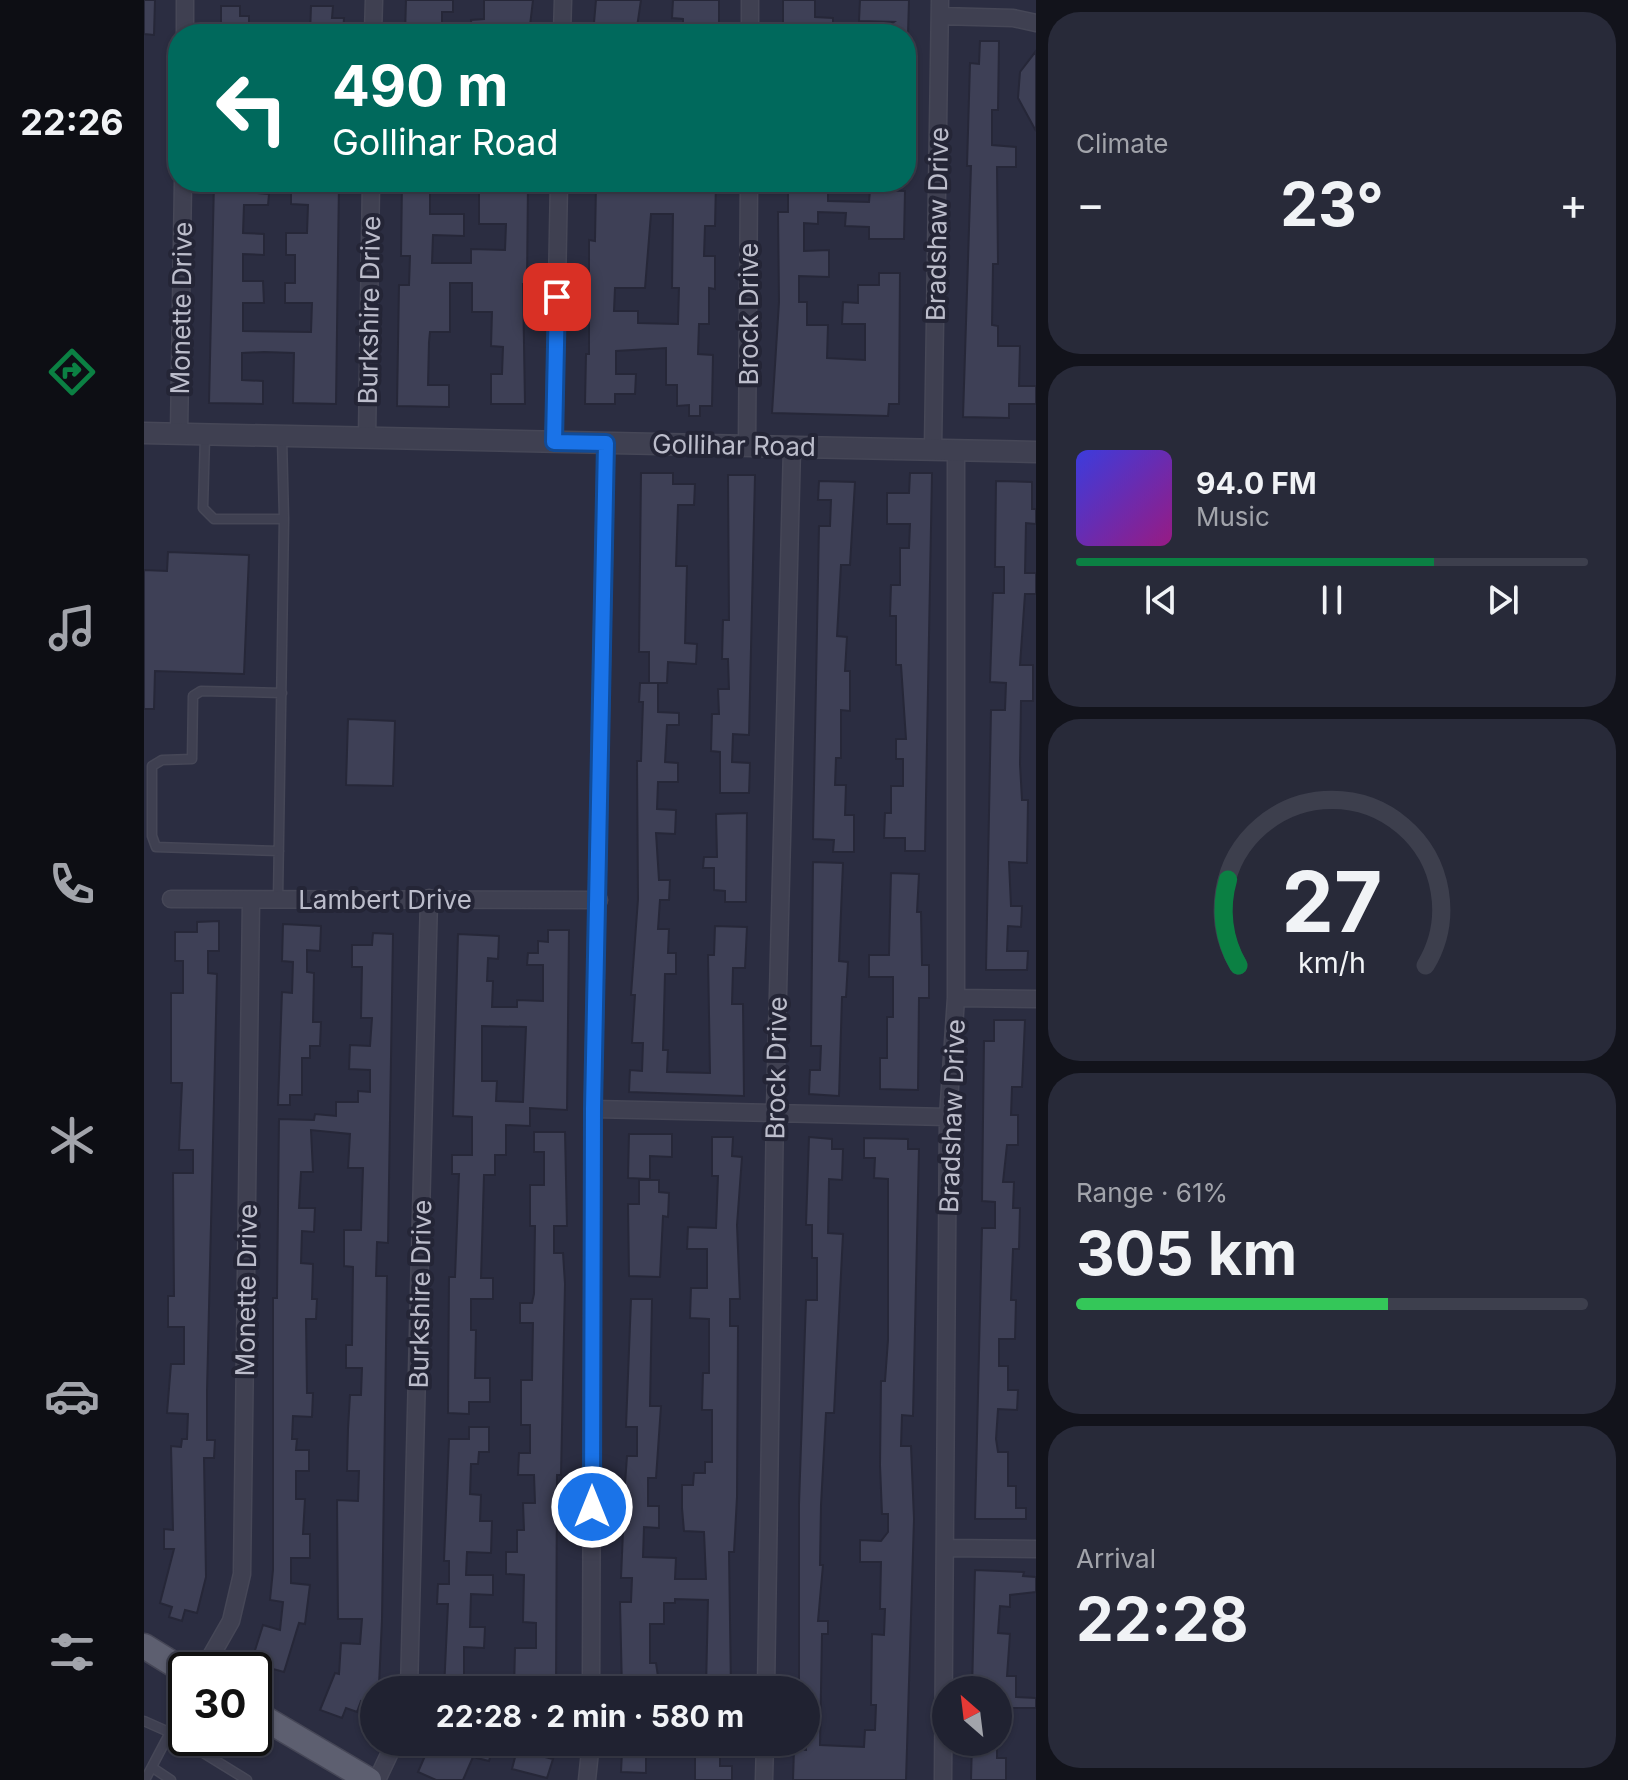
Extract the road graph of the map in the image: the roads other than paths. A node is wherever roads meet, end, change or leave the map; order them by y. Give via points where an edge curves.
1 (185, 0) edge
2 (374, 0) edge
3 (563, 0) edge
4 (750, 0) edge
5 (940, 8) edge
6 (1036, 23) edge
7 (185, 24) edge
8 (373, 24) edge
9 (562, 24) edge
10 (750, 24) edge
11 (183, 192) edge
12 (371, 192) edge
13 (559, 192) edge
14 (749, 192) edge
15 (144, 433) edge
16 (179, 434) junction
17 (205, 435) junction
18 (282, 436) junction
19 (367, 438) junction
20 (554, 442) junction
21 (606, 443) junction
22 (747, 446) junction
23 (792, 447) junction
24 (933, 449) junction
25 (956, 451) junction
26 (1036, 452) edge
27 (284, 519) junction
28 (282, 693) junction
29 (279, 851) junction
30 (429, 898) junction
31 (171, 899) dead end
32 (251, 900) junction
33 (278, 900) junction
34 (599, 900) junction
35 (956, 998) junction
36 (1036, 999) edge
37 (593, 1109) junction
38 (775, 1111) junction
39 (948, 1117) junction
40 (946, 1548) junction
41 (1036, 1549) edge
42 (144, 1646) edge
43 (213, 1652) edge
44 (168, 1661) edge
45 (410, 1676) edge
46 (591, 1676) edge
47 (766, 1676) edge
48 (144, 1721) edge
49 (272, 1724) edge
50 (168, 1732) edge
51 (168, 1739) edge
52 (208, 1756) edge
53 (388, 1756) edge
54 (590, 1756) edge
55 (765, 1756) edge
56 (153, 1768) junction
57 (145, 1780) edge
58 (171, 1780) edge
59 (247, 1780) edge
60 (369, 1780) edge
61 (377, 1780) edge
62 (587, 1780) edge
63 (764, 1780) edge
64 (943, 1780) edge

1 - 7 street
2 - 8 street
3 - 9 street
4 - 10 street
5 - 6 street
5 - 24 street, Bradshaw Drive
11 - 16 street, Monette Drive
12 - 19 street, Burkshire Drive
13 - 20 street
14 - 22 street, Brock Drive
15 - 16 street, Gollihar Road
16 - 17 street, Gollihar Road
17 - 18 street, Gollihar Road
17 - 27 lane via 207,514 214,519
18 - 19 street, Gollihar Road
18 - 27 lane
19 - 20 street, Gollihar Road
20 - 21 street, Gollihar Road
21 - 22 street, Gollihar Road
21 - 34 street
22 - 23 street, Gollihar Road
23 - 24 street, Gollihar Road
23 - 38 street, Brock Drive
24 - 25 street, Gollihar Road
25 - 26 street, Gollihar Road
25 - 35 street, Bradshaw Drive
27 - 28 lane
28 - 29 lane
28 - 29 lane via 201,691 193,696 192,759 162,760 152,766 156,847
29 - 33 lane
30 - 33 street, Lambert Drive
30 - 34 street, Lambert Drive
30 - 45 street, Burkshire Drive
31 - 32 street, Lambert Drive
32 - 33 street, Lambert Drive
32 - 43 street, Monette Drive via 242,1574 231,1621
34 - 37 street
35 - 36 street
35 - 39 street, Bradshaw Drive
37 - 38 street
37 - 46 street
38 - 39 street
38 - 47 street, Brock Drive
39 - 40 street, Bradshaw Drive
40 - 41 street
40 - 64 street, Bradshaw Drive
42 - 44 main road
48 - 50 lane
49 - 60 main road via 335,1765
51 - 56 lane
52 - 59 lane
53 - 61 street
54 - 62 street
55 - 63 street
56 - 57 lane
56 - 58 lane

